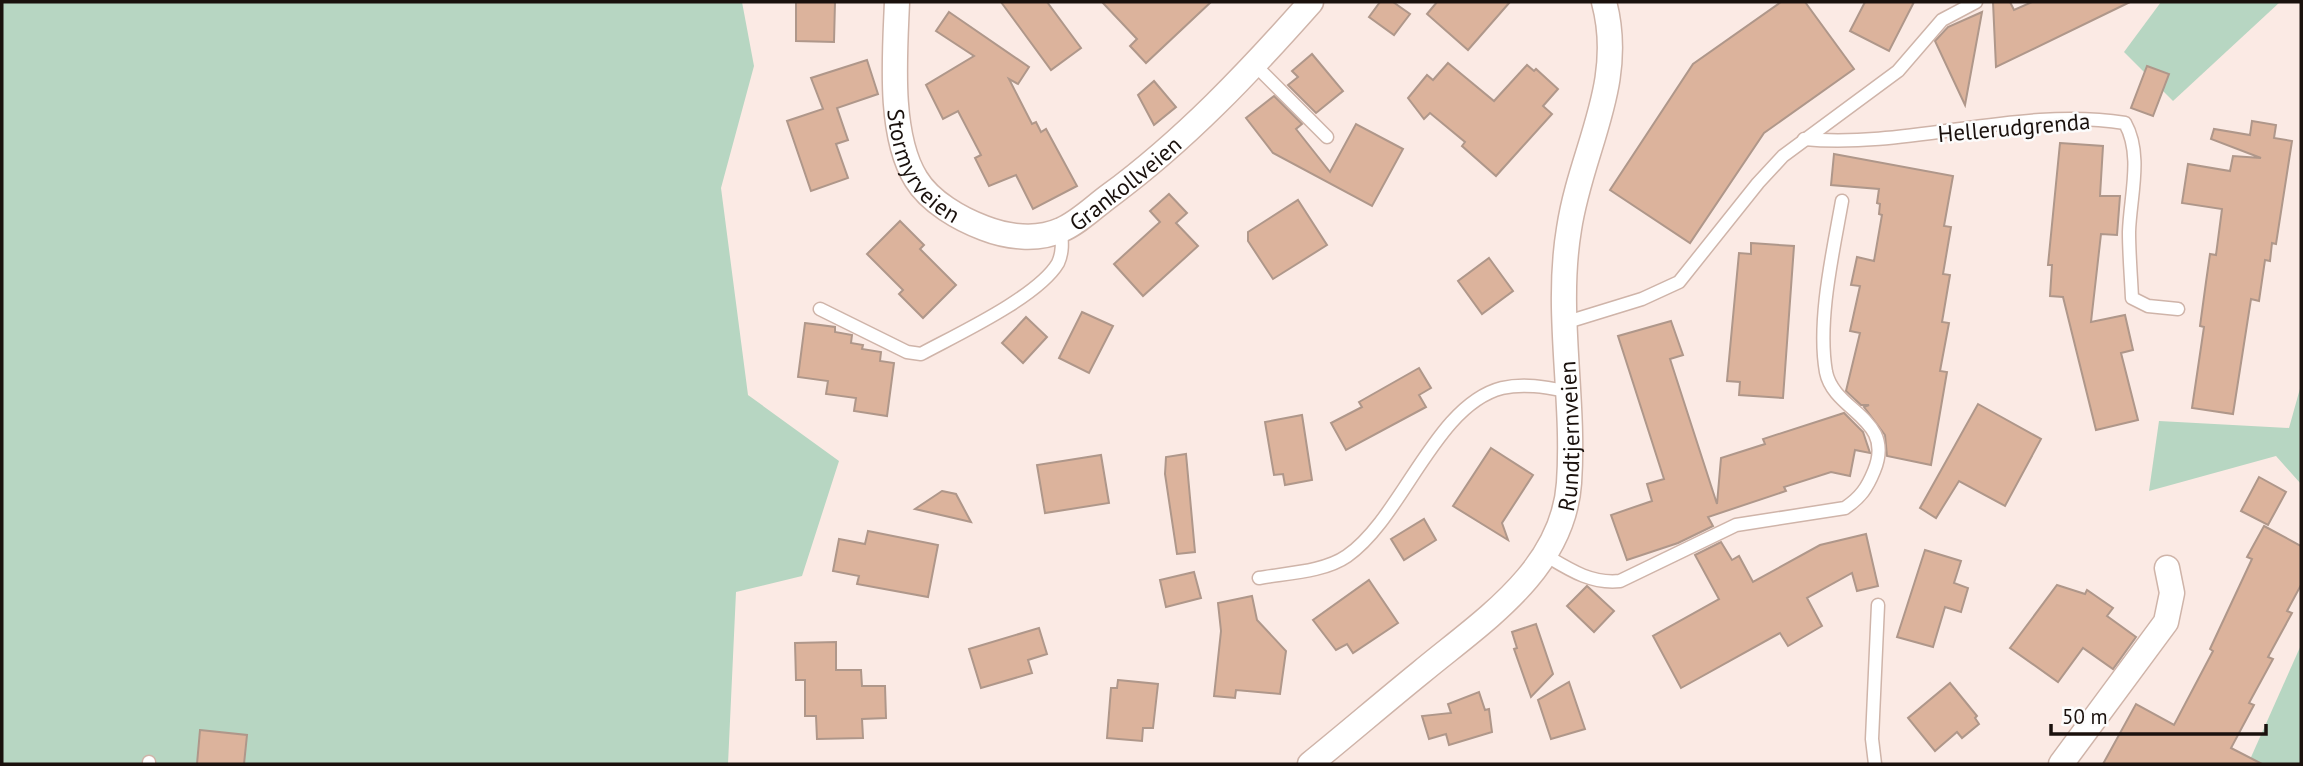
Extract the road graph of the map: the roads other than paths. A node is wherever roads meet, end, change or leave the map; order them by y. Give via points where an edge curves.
1 (897, 2) edge
2 (1311, 2) edge
3 (1604, 2) edge
4 (1976, 2) edge
5 (1255, 65) junction
6 (1327, 137) dead end
7 (1804, 139) junction
8 (1842, 201) dead end
9 (1061, 230) junction
10 (820, 309) dead end
11 (2178, 309) dead end
12 (1564, 323) junction
13 (1566, 391) junction
14 (1545, 555) junction
15 (2167, 568) dead end
16 (1259, 578) dead end
17 (1878, 605) dead end
18 (1310, 764) edge
19 (1875, 764) edge
20 (2061, 764) edge

1 - 9 street, Stormyrveien via 897,101 902,144 916,180 950,211 1000,234 1030,237
2 - 5 street, Grankollveien
3 - 12 street, Rundtjernveien via 1612,42 1609,78 1568,230
4 - 7 lane via 1942,20 1898,71
5 - 6 lane
5 - 9 street, Grankollveien via 1135,177
7 - 11 lane, Hellerudgrenda via 1938,133 2085,117 2125,123 2132,135 2134,167 2129,233 2132,298 2148,306
7 - 12 lane via 1758,183 1679,282 1642,299
8 - 14 lane via 1830,272 1826,374 1843,399 1872,427 1879,448 1877,465 1860,498 1845,508 1737,525 1620,581 1590,580
9 - 10 lane, Grankollveien via 1062,249 1047,276 1017,299 921,354 907,352
12 - 13 street, Rundtjernveien
13 - 14 street, Rundtjernveien via 1569,483 1562,519
13 - 16 lane via 1529,385 1503,388 1478,398 1438,440 1365,540 1345,557
14 - 18 street, Rundtjernveien via 1515,593
15 - 20 street via 2172,593 2166,622
17 - 19 lane

